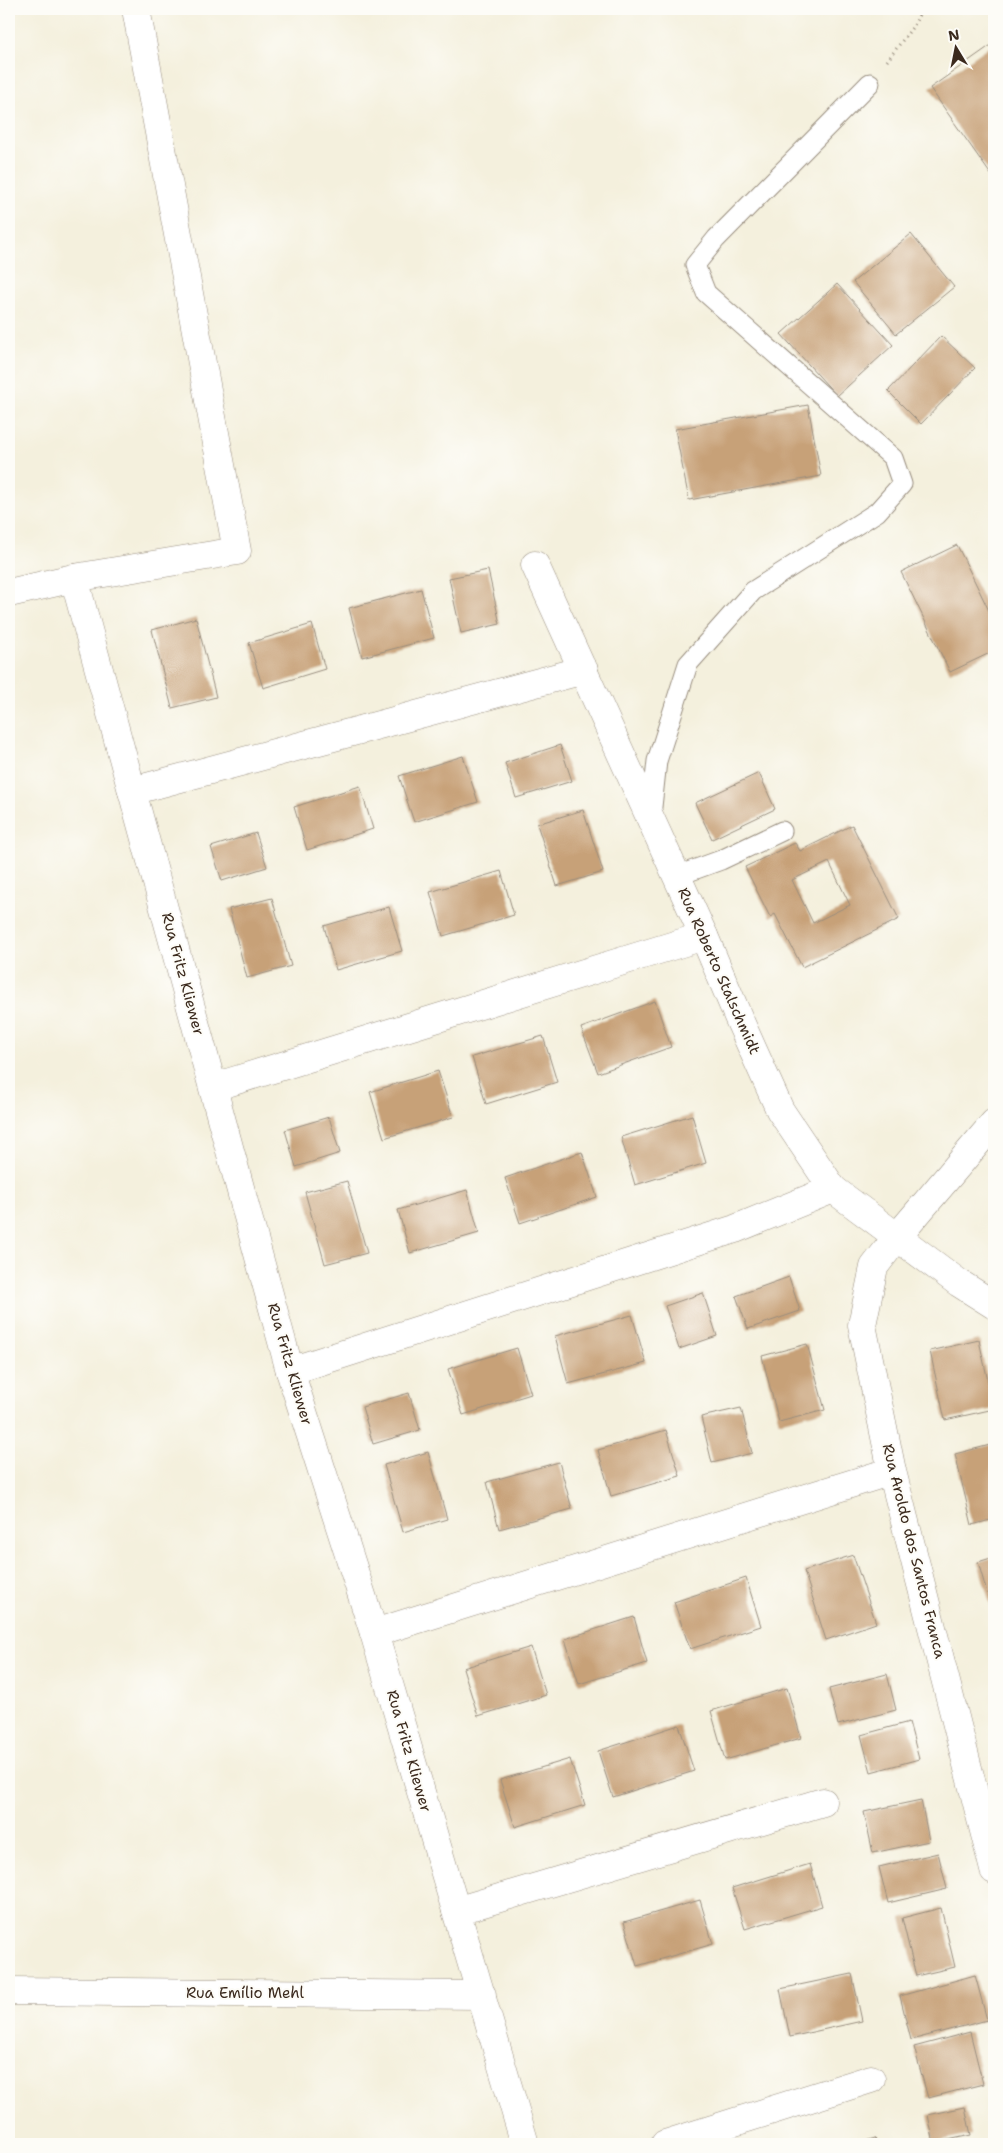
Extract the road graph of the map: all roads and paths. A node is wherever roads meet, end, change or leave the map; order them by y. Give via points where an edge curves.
1 (136, 9) edge
2 (922, 9) edge
3 (870, 83) joint
4 (535, 565) dead end
5 (74, 578) junction
6 (9, 592) edge
7 (584, 670) junction
8 (132, 791) junction
9 (651, 822) junction
10 (782, 831) dead end
11 (677, 876) junction
12 (704, 936) junction
13 (214, 1087) junction
14 (994, 1123) edge
15 (834, 1189) junction
16 (897, 1237) junction
17 (994, 1305) edge
18 (290, 1371) junction
19 (892, 1471) junction
20 (374, 1633) junction
21 (824, 1802) dead end
22 (994, 1870) edge
23 (456, 1911) junction
24 (9, 1992) edge
25 (482, 1995) junction
26 (871, 2080) dead end
27 (526, 2144) edge
28 (664, 2144) edge

1 - 5 street via 238,551
2 - 3 path via 914,25
3 - 9 lane via 716,239 695,265 706,293 893,458 902,484 877,512 753,591 688,664 657,761
4 - 7 street, Rua Roberto Stalschmidt
5 - 6 street
5 - 8 street, Rua Fritz Kliewer
7 - 8 street
7 - 9 street, Rua Roberto Stalschmidt
8 - 13 street, Rua Fritz Kliewer
9 - 11 street, Rua Roberto Stalschmidt
10 - 11 lane via 721,860
11 - 12 street, Rua Roberto Stalschmidt
12 - 13 street
12 - 15 street, Rua Roberto Stalschmidt via 780,1110
13 - 18 street, Rua Fritz Kliewer
14 - 16 street, Rua Aroldo dos Santos Franca
15 - 16 street, Rua Roberto Stalschmidt
15 - 18 street via 735,1229
16 - 17 street, Rua Roberto Stalschmidt via 958,1283
16 - 19 street, Rua Aroldo dos Santos Franca via 874,1268 862,1325
18 - 20 street, Rua Fritz Kliewer
19 - 20 street
19 - 22 street, Rua Aroldo dos Santos Franca
20 - 23 street, Rua Fritz Kliewer
21 - 23 street
23 - 25 street, Rua Fritz Kliewer
24 - 25 street, Rua Emílio Mehl
25 - 27 street, Rua Fritz Kliewer
26 - 28 street

